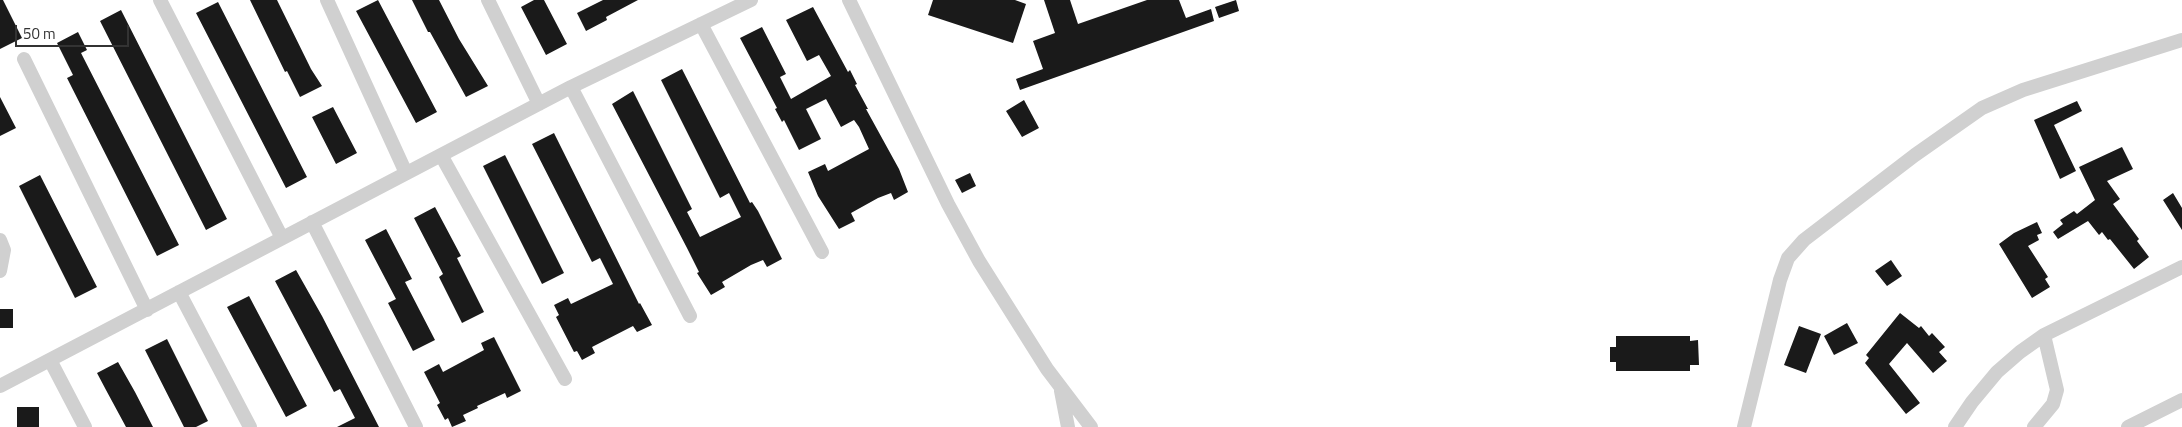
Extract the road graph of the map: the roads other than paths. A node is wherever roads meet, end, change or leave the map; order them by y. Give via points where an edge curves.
1 (160, 0) edge
2 (327, 0) edge
3 (488, 0) edge
4 (751, 0) edge
5 (849, 0) edge
6 (702, 24) junction
7 (2182, 40) edge
8 (24, 59) dead end
9 (571, 87) junction
10 (540, 104) junction
11 (441, 155) junction
12 (406, 173) junction
13 (312, 222) junction
14 (282, 238) junction
15 (0, 240) edge
16 (822, 252) dead end
17 (2182, 267) edge
18 (0, 271) edge
19 (179, 292) junction
20 (147, 310) junction
21 (690, 316) dead end
22 (2044, 335) junction
23 (50, 360) junction
24 (565, 380) dead end
25 (0, 386) edge
26 (1060, 388) junction
27 (2182, 400) edge
28 (85, 427) edge
29 (250, 427) edge
30 (416, 427) edge
31 (1068, 427) edge
32 (1091, 427) edge
33 (1744, 427) edge
34 (1955, 427) edge
35 (2034, 427) edge
36 (2128, 427) edge

1 - 14 street
2 - 12 street
3 - 10 street
4 - 6 street
5 - 26 street via 952,212 979,261
6 - 9 street
6 - 16 street
7 - 33 street via 2024,90 1982,108 1915,154 1804,240 1788,258 1780,280
8 - 20 street
9 - 10 street
9 - 21 street
10 - 11 street
11 - 12 street
11 - 24 street
12 - 13 street
13 - 14 street
13 - 30 street
14 - 19 street
15 - 18 street via 4,250
17 - 22 street
19 - 20 street
19 - 29 street
20 - 23 street
22 - 34 street via 1998,372
22 - 35 street via 2058,390 2053,404
23 - 25 street
23 - 28 street
26 - 31 street
26 - 32 street
27 - 36 street

